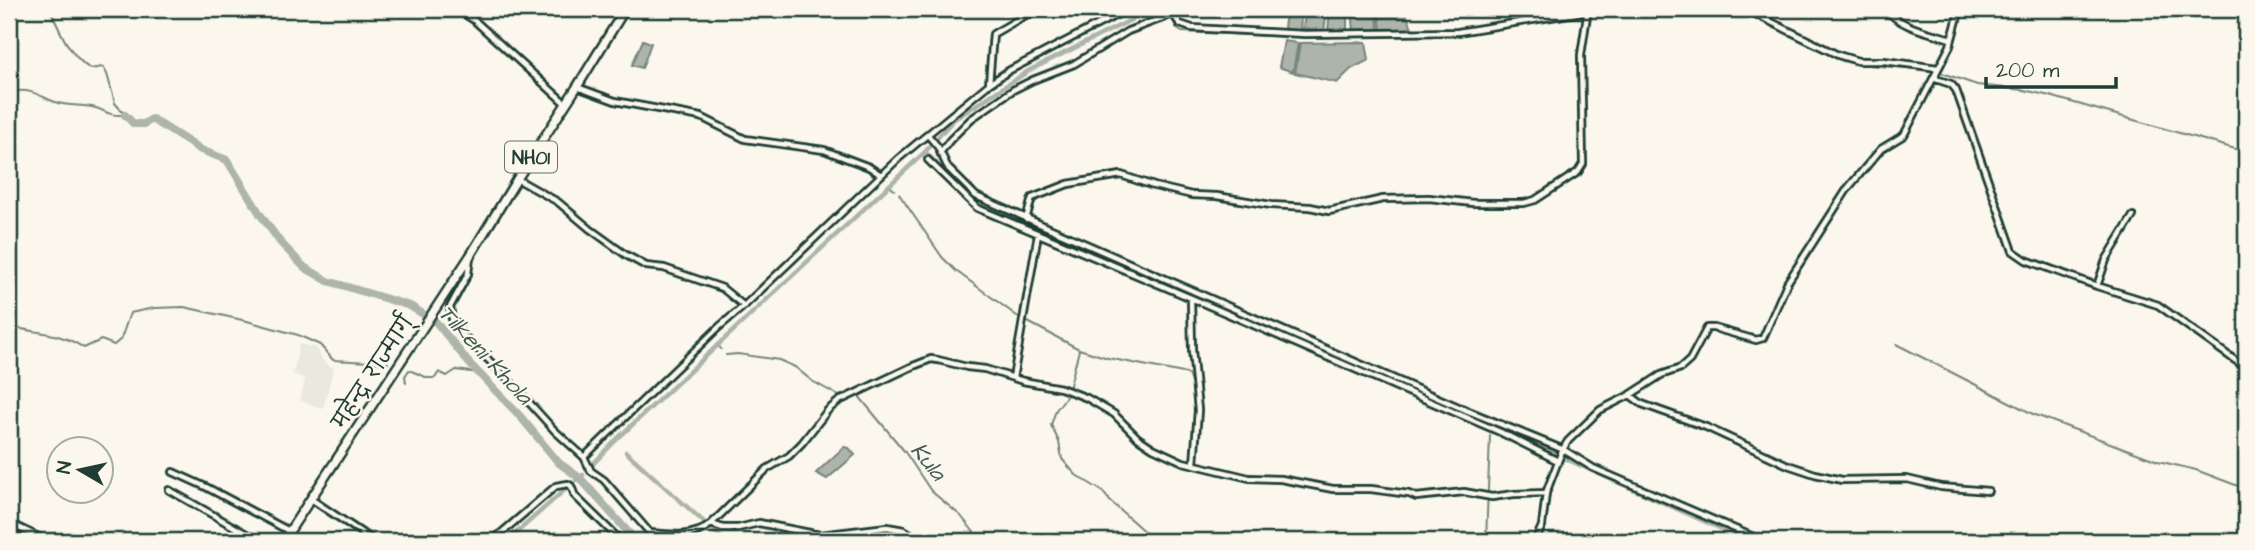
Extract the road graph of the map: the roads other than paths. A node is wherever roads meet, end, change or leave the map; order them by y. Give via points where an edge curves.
1 (457, 9) edge
2 (625, 9) edge
3 (1044, 9) edge
4 (1128, 9) edge
5 (1611, 9) edge
6 (1745, 9) edge
7 (1886, 9) edge
8 (1960, 9) edge
9 (1588, 12) edge
10 (1951, 39) junction
11 (1937, 71) junction
12 (989, 84) junction
13 (577, 88) junction
14 (566, 104) junction
15 (927, 134) junction
16 (940, 154) junction
17 (928, 160) dead end
18 (881, 175) junction
19 (517, 178) junction
20 (2133, 216) dead end
21 (1026, 219) junction
22 (1038, 234) junction
23 (470, 256) junction
24 (2096, 286) junction
25 (1191, 298) junction
26 (744, 306) junction
27 (2246, 368) edge
28 (1013, 378) junction
29 (1630, 395) junction
30 (1563, 451) junction
31 (584, 457) junction
32 (1558, 461) junction
33 (1194, 464) junction
34 (173, 472) dead end
35 (169, 489) dead end
36 (1988, 491) dead end
37 (1546, 493) junction
38 (311, 499) junction
39 (9, 519) edge
40 (711, 524) junction
41 (289, 531) junction
42 (47, 541) edge
43 (259, 541) edge
44 (283, 541) edge
45 (374, 541) edge
46 (492, 541) edge
47 (621, 541) edge
48 (922, 541) edge
49 (1535, 541) edge
50 (1763, 541) edge

1 - 14 street
2 - 13 highway, महेन्द्र राज्मार्ग् / NH01
3 - 12 street via 993,34
4 - 12 street
5 - 9 street
6 - 11 street via 1838,55
7 - 10 street via 1903,23
8 - 10 street
9 - 16 street via 1458,32 1306,34 1184,27 1173,14 1128,31 1074,65 1013,90 971,119
9 - 21 street via 1581,55 1583,164 1535,200 1383,199 1329,211 1192,195 1121,174 1068,184 1032,198
10 - 11 street
11 - 24 street via 1936,79 1956,90 2013,251
11 - 29 street via 1904,135 1881,149 1860,172 1804,255 1763,338 1707,328 1681,368
12 - 15 street
13 - 14 highway, महेन्द्र राज्मार्ग् / NH01
13 - 18 street via 701,117 745,139 824,150
14 - 19 highway, महेन्द्र राज्मार्ग् / NH01
15 - 16 street
15 - 18 street
16 - 21 street via 976,197
17 - 22 street via 977,208
18 - 26 street
19 - 23 highway, महेन्द्र राज्मार्ग् / NH01
19 - 26 street via 646,266 722,288
20 - 24 street
21 - 30 street
22 - 25 street
22 - 28 street
23 - 31 street via 468,274 450,307 452,319
23 - 38 highway, महेन्द्र राज्मार्ग् / NH01
24 - 27 street via 2158,305
25 - 32 street
25 - 33 street via 1198,410
26 - 31 street
28 - 33 street via 1087,398 1114,414 1153,448
28 - 40 street via 931,359 839,401 789,456 767,469
29 - 30 street via 1590,418
29 - 36 street via 1642,404 1815,474 1842,480 1907,479
30 - 32 street
30 - 50 street
31 - 40 street via 591,471 650,533 688,534
32 - 37 street
33 - 37 street via 1249,478 1416,497 1464,492 1492,497
34 - 41 street
35 - 43 street
37 - 49 street
38 - 41 highway, महेन्द्र राज्मार्ग् / NH01
38 - 45 street
39 - 42 street
40 - 48 street via 738,528 759,523 820,535 887,527 904,530
41 - 44 highway, महेन्द्र राज्मार्ग् / NH01
46 - 47 street via 556,486 568,484

